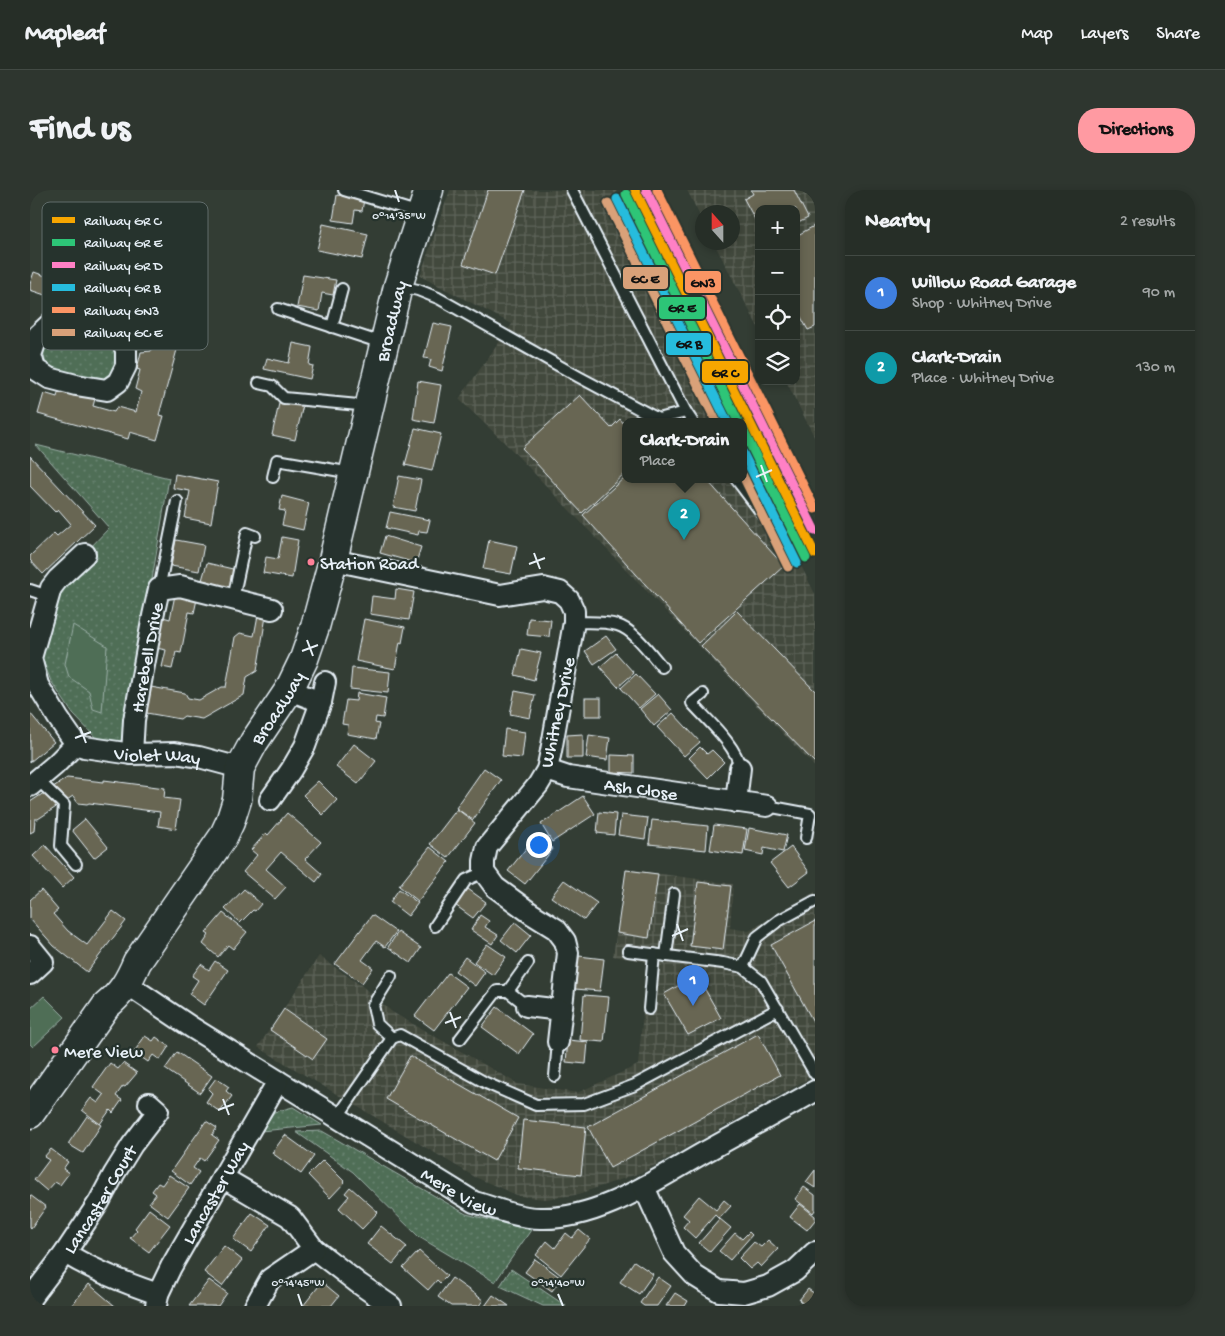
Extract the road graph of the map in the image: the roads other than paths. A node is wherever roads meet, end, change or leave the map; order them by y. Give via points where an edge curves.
1 (344, 190) edge
2 (572, 190) edge
3 (425, 202) edge
4 (398, 286) junction
5 (342, 290) dead end
6 (278, 309) dead end
7 (332, 326) junction
8 (42, 332) edge
9 (383, 343) junction
10 (126, 350) edge
11 (33, 372) edge
12 (259, 383) dead end
13 (370, 406) junction
14 (686, 412) junction
15 (690, 418) edge
16 (353, 473) junction
17 (273, 477) dead end
18 (739, 483) edge
19 (177, 501) dead end
20 (255, 536) dead end
21 (785, 544) dead end
22 (85, 554) dead end
23 (333, 560) junction
24 (159, 589) junction
25 (39, 593) edge
26 (233, 599) junction
27 (272, 608) dead end
28 (574, 622) junction
29 (31, 658) edge
30 (662, 666) dead end
31 (325, 682) dead end
32 (289, 690) junction
33 (703, 694) dead end
34 (322, 702) junction
35 (76, 744) junction
36 (132, 754) junction
37 (240, 768) junction
38 (740, 768) joint
39 (547, 770) junction
40 (34, 783) edge
41 (270, 800) dead end
42 (736, 802) junction
43 (768, 806) joint
44 (806, 838) dead end
45 (76, 864) dead end
46 (484, 872) junction
47 (674, 894) dead end
48 (815, 901) edge
49 (435, 926) dead end
50 (30, 946) edge
51 (628, 950) dead end
52 (654, 954) junction
53 (666, 956) junction
54 (528, 963) dead end
55 (36, 968) edge
56 (743, 968) junction
57 (391, 976) dead end
58 (127, 984) junction
59 (508, 991) junction
60 (528, 1006) joint
61 (649, 1009) dead end
62 (778, 1009) junction
63 (561, 1010) junction
64 (396, 1036) junction
65 (460, 1039) dead end
66 (558, 1042) joint
67 (815, 1074) edge
68 (555, 1076) dead end
69 (278, 1081) junction
70 (815, 1091) edge
71 (159, 1110) dead end
72 (30, 1114) edge
73 (337, 1118) junction
74 (222, 1177) junction
75 (644, 1187) junction
76 (314, 1248) junction
77 (65, 1252) junction
78 (815, 1252) edge
79 (30, 1298) edge
80 (157, 1300) edge
81 (255, 1306) edge
82 (391, 1306) edge

1 - 3 lane
2 - 14 lane
3 - 4 main road, Broadway
4 - 9 main road, Broadway
4 - 14 lane via 438,298 658,418
5 - 7 lane
6 - 7 lane
7 - 9 lane
8 - 11 street via 31,355
9 - 13 main road, Broadway
10 - 11 street via 126,366 118,382 107,390
12 - 13 lane via 272,386 284,398
13 - 16 main road, Broadway
14 - 15 lane
16 - 17 lane via 277,460
16 - 23 main road, Broadway
18 - 21 lane
19 - 24 lane
20 - 26 lane via 247,533
22 - 25 street via 51,588
23 - 28 street, Whitney Drive via 500,595 543,588 560,592 569,600
23 - 32 main road, Broadway via 315,627
24 - 26 street, Harebell Drive via 180,586
24 - 36 street, Harebell Drive via 134,720
25 - 29 street
26 - 27 street, Harebell Drive
28 - 30 lane via 618,625 628,630
28 - 39 street, Whitney Drive
29 - 35 street via 38,685
31 - 34 street
32 - 34 street
32 - 37 main road, Broadway
33 - 38 lane via 692,703 734,749
34 - 41 street via 305,746
35 - 36 street, Violet Way
35 - 40 street
36 - 37 street, Violet Way via 175,753
37 - 58 main road, Broadway via 237,800 223,837 137,962
38 - 42 street
39 - 42 street, Ash Close via 568,777
39 - 46 street, Whitney Drive via 487,847
40 - 45 lane via 64,805 61,846
42 - 43 street, Ash Close
43 - 44 lane via 810,814
46 - 49 lane via 466,880
46 - 63 street via 495,887 556,928 565,941 568,953
47 - 53 lane
48 - 56 lane via 756,937
50 - 55 street
51 - 52 lane
52 - 53 lane
52 - 61 lane
53 - 56 lane
54 - 59 lane
56 - 62 lane via 760,981
57 - 64 lane via 373,1005 376,1024
58 - 69 street, Mere View
58 - 72 main road, Broadway via 106,1006
59 - 60 lane
59 - 65 lane via 497,991
60 - 63 street
62 - 64 lane via 635,1084 584,1104 536,1105
62 - 67 lane
63 - 66 street
64 - 73 lane
66 - 68 lane
69 - 73 street, Mere View
69 - 74 street, Lancaster Way
70 - 75 street, Mere View
71 - 77 street, Lancaster Court via 132,1145
73 - 75 street, Mere View via 474,1202 526,1218 578,1214 597,1209
74 - 76 street via 290,1217
74 - 80 street, Lancaster Way via 171,1267
75 - 78 street via 674,1254 695,1276 719,1291 744,1293 768,1286 795,1271
76 - 81 street via 270,1279
76 - 82 street
77 - 79 street
77 - 80 street, Lancaster Court via 86,1266

